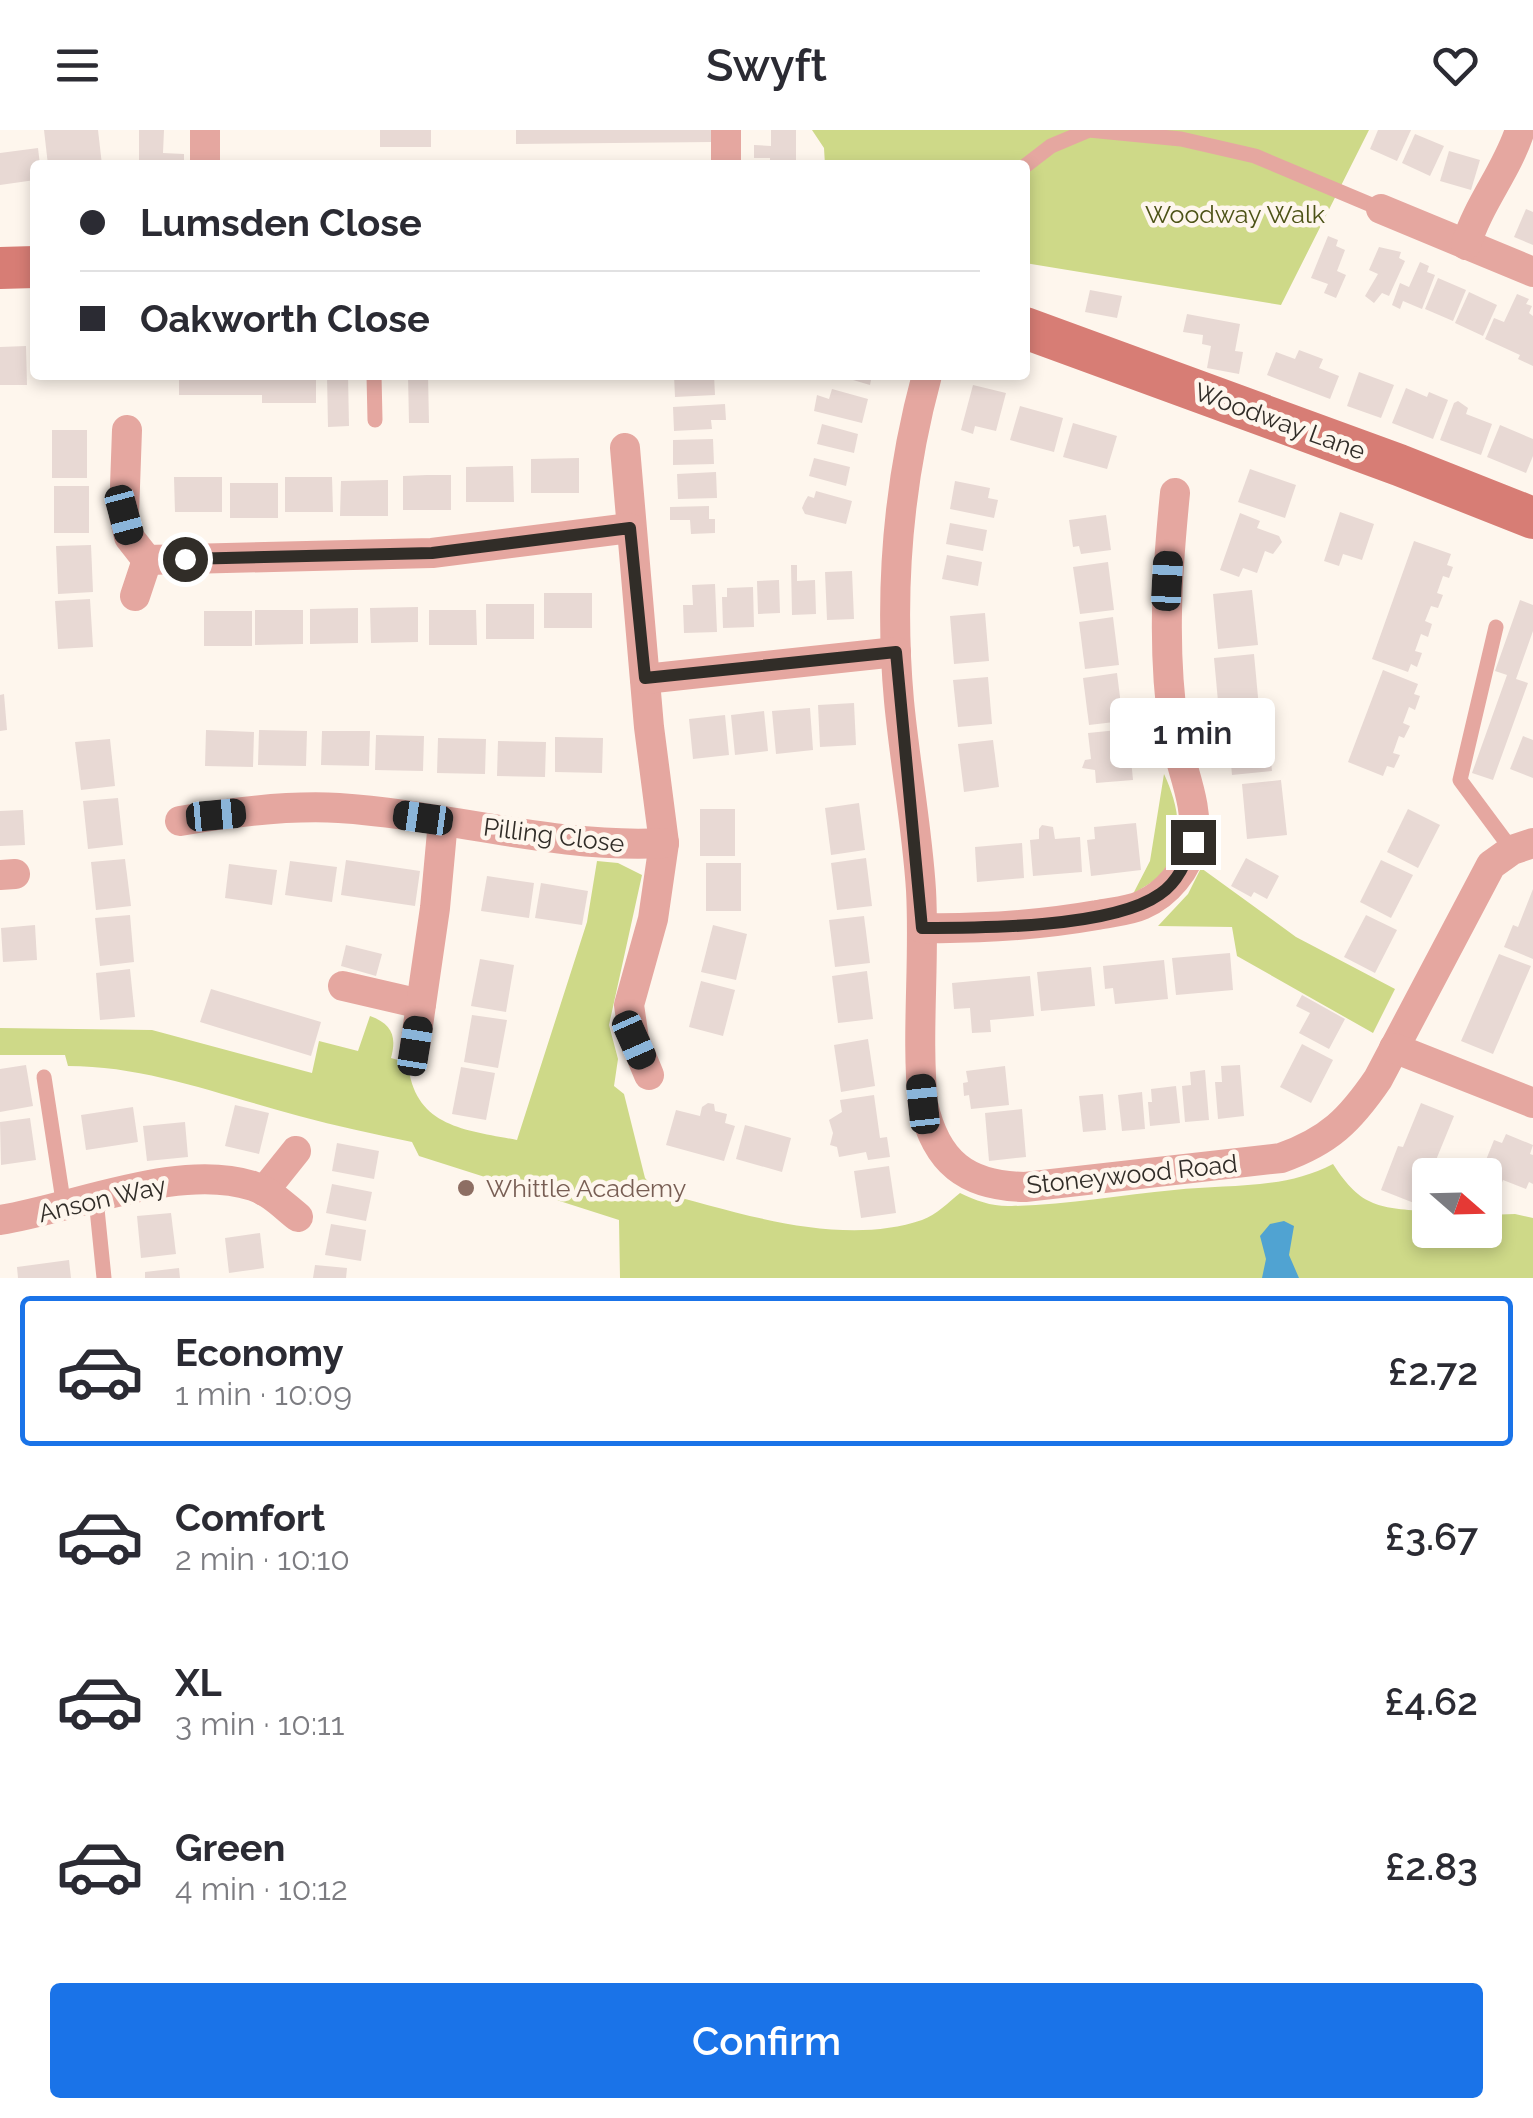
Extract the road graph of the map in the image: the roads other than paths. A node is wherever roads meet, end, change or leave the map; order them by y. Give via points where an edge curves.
1 (205, 130) edge
2 (726, 130) edge
3 (1520, 130) edge
4 (204, 160) edge
5 (726, 160) edge
6 (1030, 162) edge
7 (1381, 209) joint
8 (1466, 245) junction
9 (30, 267) edge
10 (0, 268) edge
11 (1533, 272) edge
12 (1030, 330) edge
13 (374, 380) edge
14 (926, 380) edge
15 (375, 420) dead end
16 (127, 430) dead end
17 (625, 448) dead end
18 (1175, 494) dead end
19 (1533, 518) edge
20 (630, 528) junction
21 (148, 560) junction
22 (135, 596) dead end
23 (1496, 627) dead end
24 (896, 652) junction
25 (645, 678) junction
26 (180, 821) dead end
27 (443, 821) junction
28 (664, 842) junction
29 (1522, 846) edge
30 (922, 928) junction
31 (343, 986) dead end
32 (421, 1004) junction
33 (415, 1046) dead end
34 (1394, 1048) junction
35 (649, 1075) dead end
36 (44, 1077) dead end
37 (1533, 1103) edge
38 (296, 1152) dead end
39 (264, 1191) junction
40 (96, 1199) junction
41 (64, 1207) junction
42 (298, 1217) dead end
43 (0, 1220) edge
44 (104, 1278) edge

1 - 4 street
2 - 5 street
3 - 8 street
6 - 7 lane via 1089,130 1181,139 1255,156
7 - 8 street
8 - 11 street
9 - 10 street
12 - 19 street, Woodway Lane
13 - 15 lane
14 - 24 street, Stoneywood Road via 898,515
16 - 21 street via 124,515 130,537
17 - 20 street
18 - 30 street via 1166,655 1174,733 1194,818 1186,864 1162,894 1142,905 1014,925
20 - 21 street via 432,553
20 - 25 street
21 - 22 street
23 - 29 lane via 1460,780
24 - 25 street
24 - 30 street, Stoneywood Road
25 - 28 street
26 - 27 street, Pilling Close via 320,808
27 - 28 street, Pilling Close via 600,844
27 - 32 street
28 - 35 street via 653,918 629,1005
29 - 34 street, Stoneywood Road via 1490,866
30 - 34 street, Stoneywood Road via 921,1084 928,1126 956,1167 995,1186 1281,1158 1334,1133
31 - 32 street
32 - 33 street
34 - 37 street
36 - 41 lane
38 - 39 street
39 - 40 street, Anson Way via 190,1181
39 - 42 street, Anson Way
40 - 41 street, Anson Way
40 - 44 lane
41 - 43 street, Anson Way

